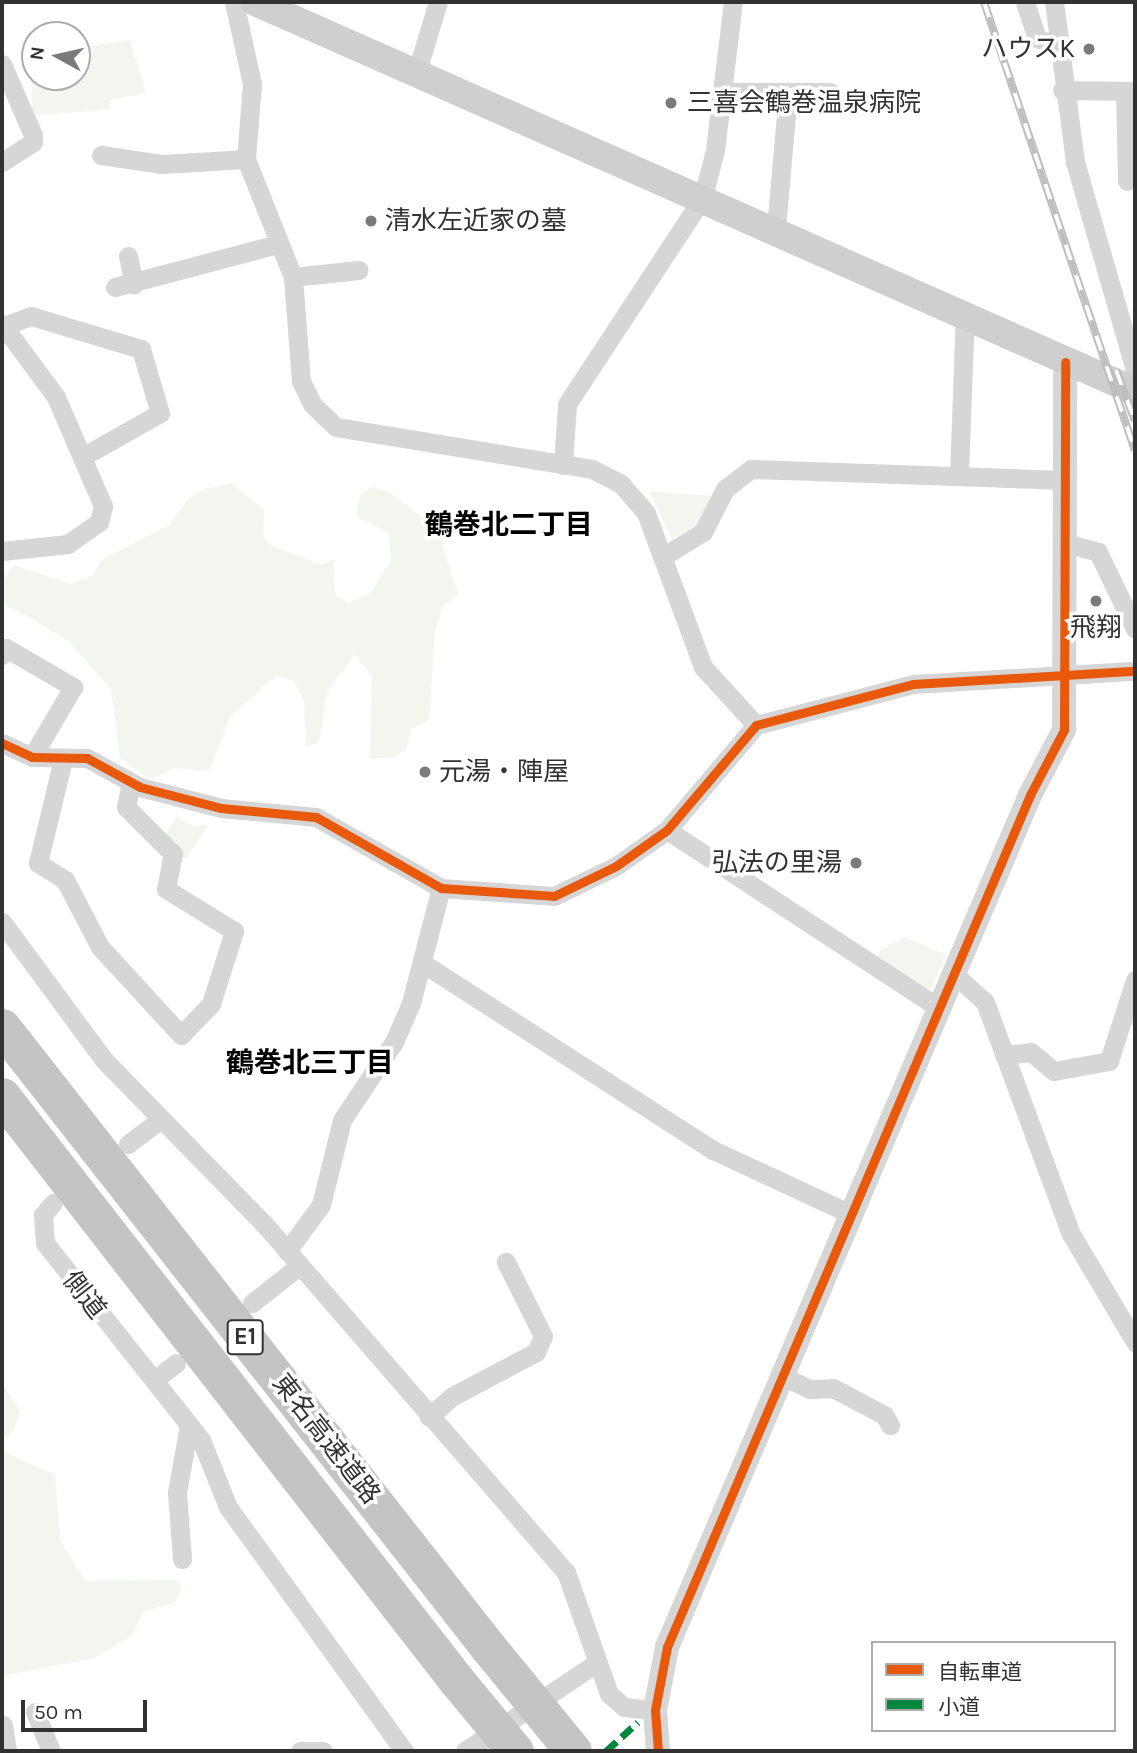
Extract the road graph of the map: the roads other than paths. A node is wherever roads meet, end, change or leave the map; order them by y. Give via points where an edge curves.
1 (234, 2) edge
2 (255, 2) edge
3 (438, 2) edge
4 (733, 2) edge
5 (1025, 2) edge
6 (1054, 2) edge
7 (1057, 46) junction
8 (2, 64) edge
9 (416, 71) junction
10 (1062, 90) junction
11 (1130, 91) edge
12 (722, 92) junction
13 (788, 92) junction
14 (830, 92) dead end
15 (101, 155) dead end
16 (246, 159) junction
17 (2, 162) edge
18 (1127, 181) dead end
19 (703, 197) junction
20 (776, 229) junction
21 (278, 244) junction
22 (128, 256) dead end
23 (359, 270) dead end
24 (293, 277) junction
25 (965, 315) junction
26 (3, 325) edge
27 (1065, 362) junction
28 (1135, 370) edge
29 (1135, 391) edge
30 (82, 457) junction
31 (563, 465) junction
32 (959, 475) junction
33 (1063, 480) junction
34 (1065, 542) junction
35 (2, 551) edge
36 (662, 557) junction
37 (1135, 629) edge
38 (2, 655) edge
39 (1135, 671) edge
40 (1068, 676) junction
41 (756, 725) junction
42 (2, 743) edge
43 (32, 757) junction
44 (63, 759) junction
45 (131, 783) junction
46 (667, 830) junction
47 (441, 888) junction
48 (2, 922) edge
49 (424, 964) junction
50 (954, 975) junction
51 (1135, 981) edge
52 (941, 1009) junction
53 (2, 1027) edge
54 (1004, 1055) junction
55 (2, 1096) edge
56 (161, 1119) junction
57 (128, 1144) dead end
58 (53, 1203) dead end
59 (853, 1215) junction
60 (293, 1258) junction
61 (506, 1262) dead end
62 (252, 1303) dead end
63 (1135, 1342) edge
64 (176, 1363) dead end
65 (784, 1377) junction
66 (156, 1378) junction
67 (429, 1417) junction
68 (189, 1425) junction
69 (890, 1425) dead end
70 (182, 1559) dead end
71 (595, 1664) junction
72 (655, 1710) junction
73 (35, 1712) dead end
74 (3, 1725) edge
75 (7, 1751) edge
76 (51, 1751) edge
77 (300, 1751) edge
78 (323, 1751) edge
79 (404, 1751) edge
80 (465, 1751) edge
81 (514, 1751) edge
82 (573, 1751) edge
83 (658, 1751) edge

1 - 16 street via 252,84
2 - 9 main road
3 - 9 street
4 - 12 street
5 - 7 street via 1037,38
6 - 7 street
7 - 10 street
8 - 17 street via 33,135 33,142
9 - 19 main road
10 - 11 street
10 - 28 street via 1075,162
11 - 18 street
12 - 13 street
12 - 19 street
13 - 14 street
13 - 20 street
15 - 16 street via 162,164
16 - 21 street
19 - 20 main road
19 - 31 street via 567,404
20 - 25 main road
21 - 22 street via 124,285
21 - 24 street
23 - 24 street
24 - 31 street via 301,381 336,427
25 - 27 main road
25 - 32 street
26 - 30 street via 56,397
26 - 30 street via 31,316 141,349 160,413
27 - 29 main road
27 - 33 street
30 - 35 street via 103,506 99,522 68,544
31 - 36 street via 599,472 634,495
32 - 33 street
32 - 36 street via 751,469 725,489 703,532
33 - 34 street
34 - 37 street via 1098,552
34 - 40 street
36 - 41 street via 703,667
38 - 43 street via 6,648 73,687
39 - 40 street
40 - 41 street via 913,684
40 - 50 street via 1064,730
41 - 46 street
42 - 43 street
43 - 44 street
44 - 45 street via 87,758
44 - 45 street via 38,863 65,880 100,947 181,1035 211,1004 233,931 166,888 173,854 126,807
45 - 47 street via 221,808 316,817
46 - 47 street via 616,866 554,896
46 - 52 street
47 - 49 street
48 - 56 street via 104,1060
49 - 59 street via 712,1150
49 - 60 street via 394,1042 342,1120 321,1205
50 - 52 street
50 - 54 street via 985,1002
51 - 54 street via 1109,1061 1054,1071 1031,1052
52 - 59 street
53 - 82 highway, 東名高速道路 / E1, bridge
54 - 63 street via 1071,1234
55 - 81 highway, 東名高速道路 / E1, bridge
56 - 57 street
56 - 60 street
58 - 66 street, 側道 via 43,1215 45,1242 93,1311
59 - 65 street
60 - 62 street
60 - 67 street
61 - 67 street via 543,1336 536,1352 451,1397
64 - 66 street
65 - 69 street via 810,1389 833,1388 884,1415
65 - 72 street via 667,1647
66 - 68 street, 側道
67 - 71 street via 566,1572 584,1610
68 - 70 street via 177,1492
68 - 79 street, 側道 via 228,1507
71 - 72 street via 609,1694 624,1707
71 - 80 street
72 - 83 street
73 - 76 street
74 - 75 street
77 - 78 street

